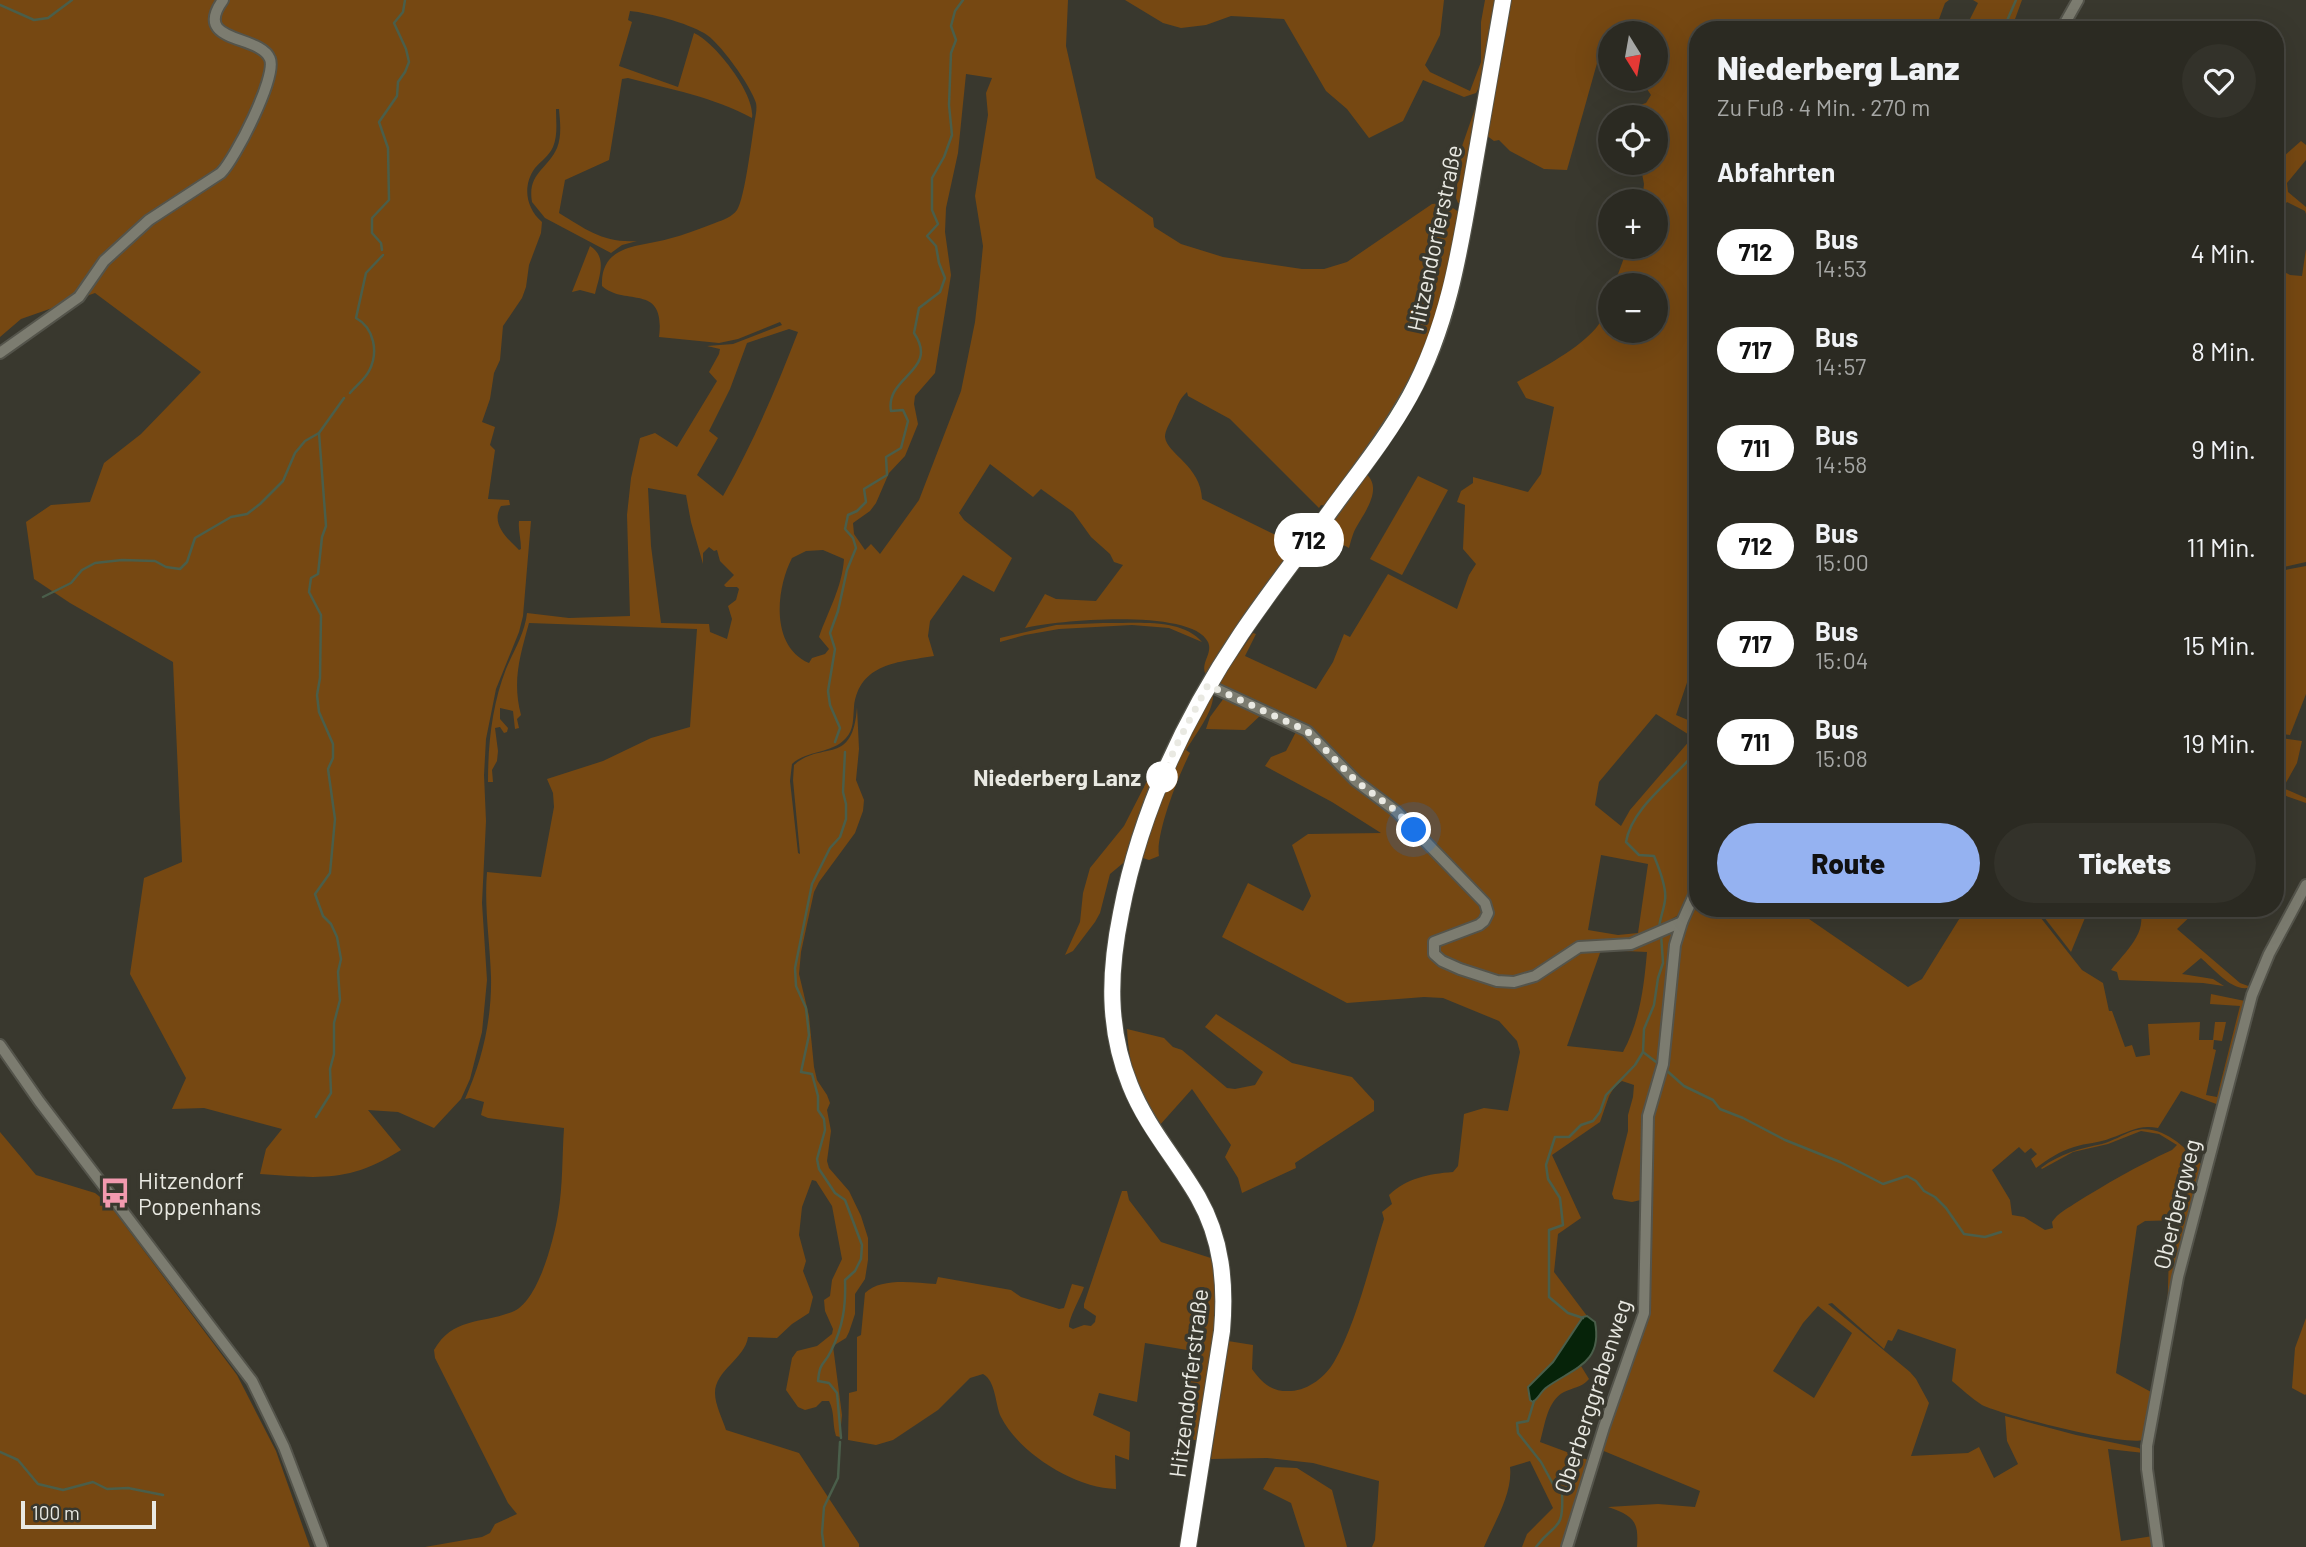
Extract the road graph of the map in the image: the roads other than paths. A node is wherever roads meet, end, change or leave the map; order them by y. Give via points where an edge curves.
1 (223, 0) edge
2 (1503, 0) edge
3 (2078, 0) edge
4 (2067, 21) edge
5 (0, 353) edge
6 (1208, 685) junction
7 (2306, 885) edge
8 (1689, 906) edge
9 (1682, 922) junction
10 (0, 1045) edge
11 (322, 1547) edge
12 (1188, 1547) edge
13 (1567, 1547) edge
14 (2158, 1547) edge

1 - 5 street via 216,10 217,25 224,34 264,50 271,64 261,102 230,162 221,173 149,220 104,261 79,297
2 - 6 main road, Hitzendorferstraße via 1459,251 1429,359 1393,424
3 - 4 street
6 - 9 street via 1307,731 1356,781 1396,811 1485,903 1488,913 1482,923 1434,942 1433,951 1443,961 1497,981 1514,982 1535,976 1583,946 1631,944
6 - 12 main road, Hitzendorferstraße via 1168,762 1137,848 1121,910 1111,995 1115,1034 1129,1083 1205,1211 1221,1263 1222,1331
7 - 14 street, Oberbergweg via 2252,995 2178,1277 2147,1446
8 - 9 street, Oberberggrabenweg
9 - 13 street, Oberberggrabenweg via 1671,975 1663,1064 1648,1116 1644,1313
10 - 11 street via 252,1381 284,1447

